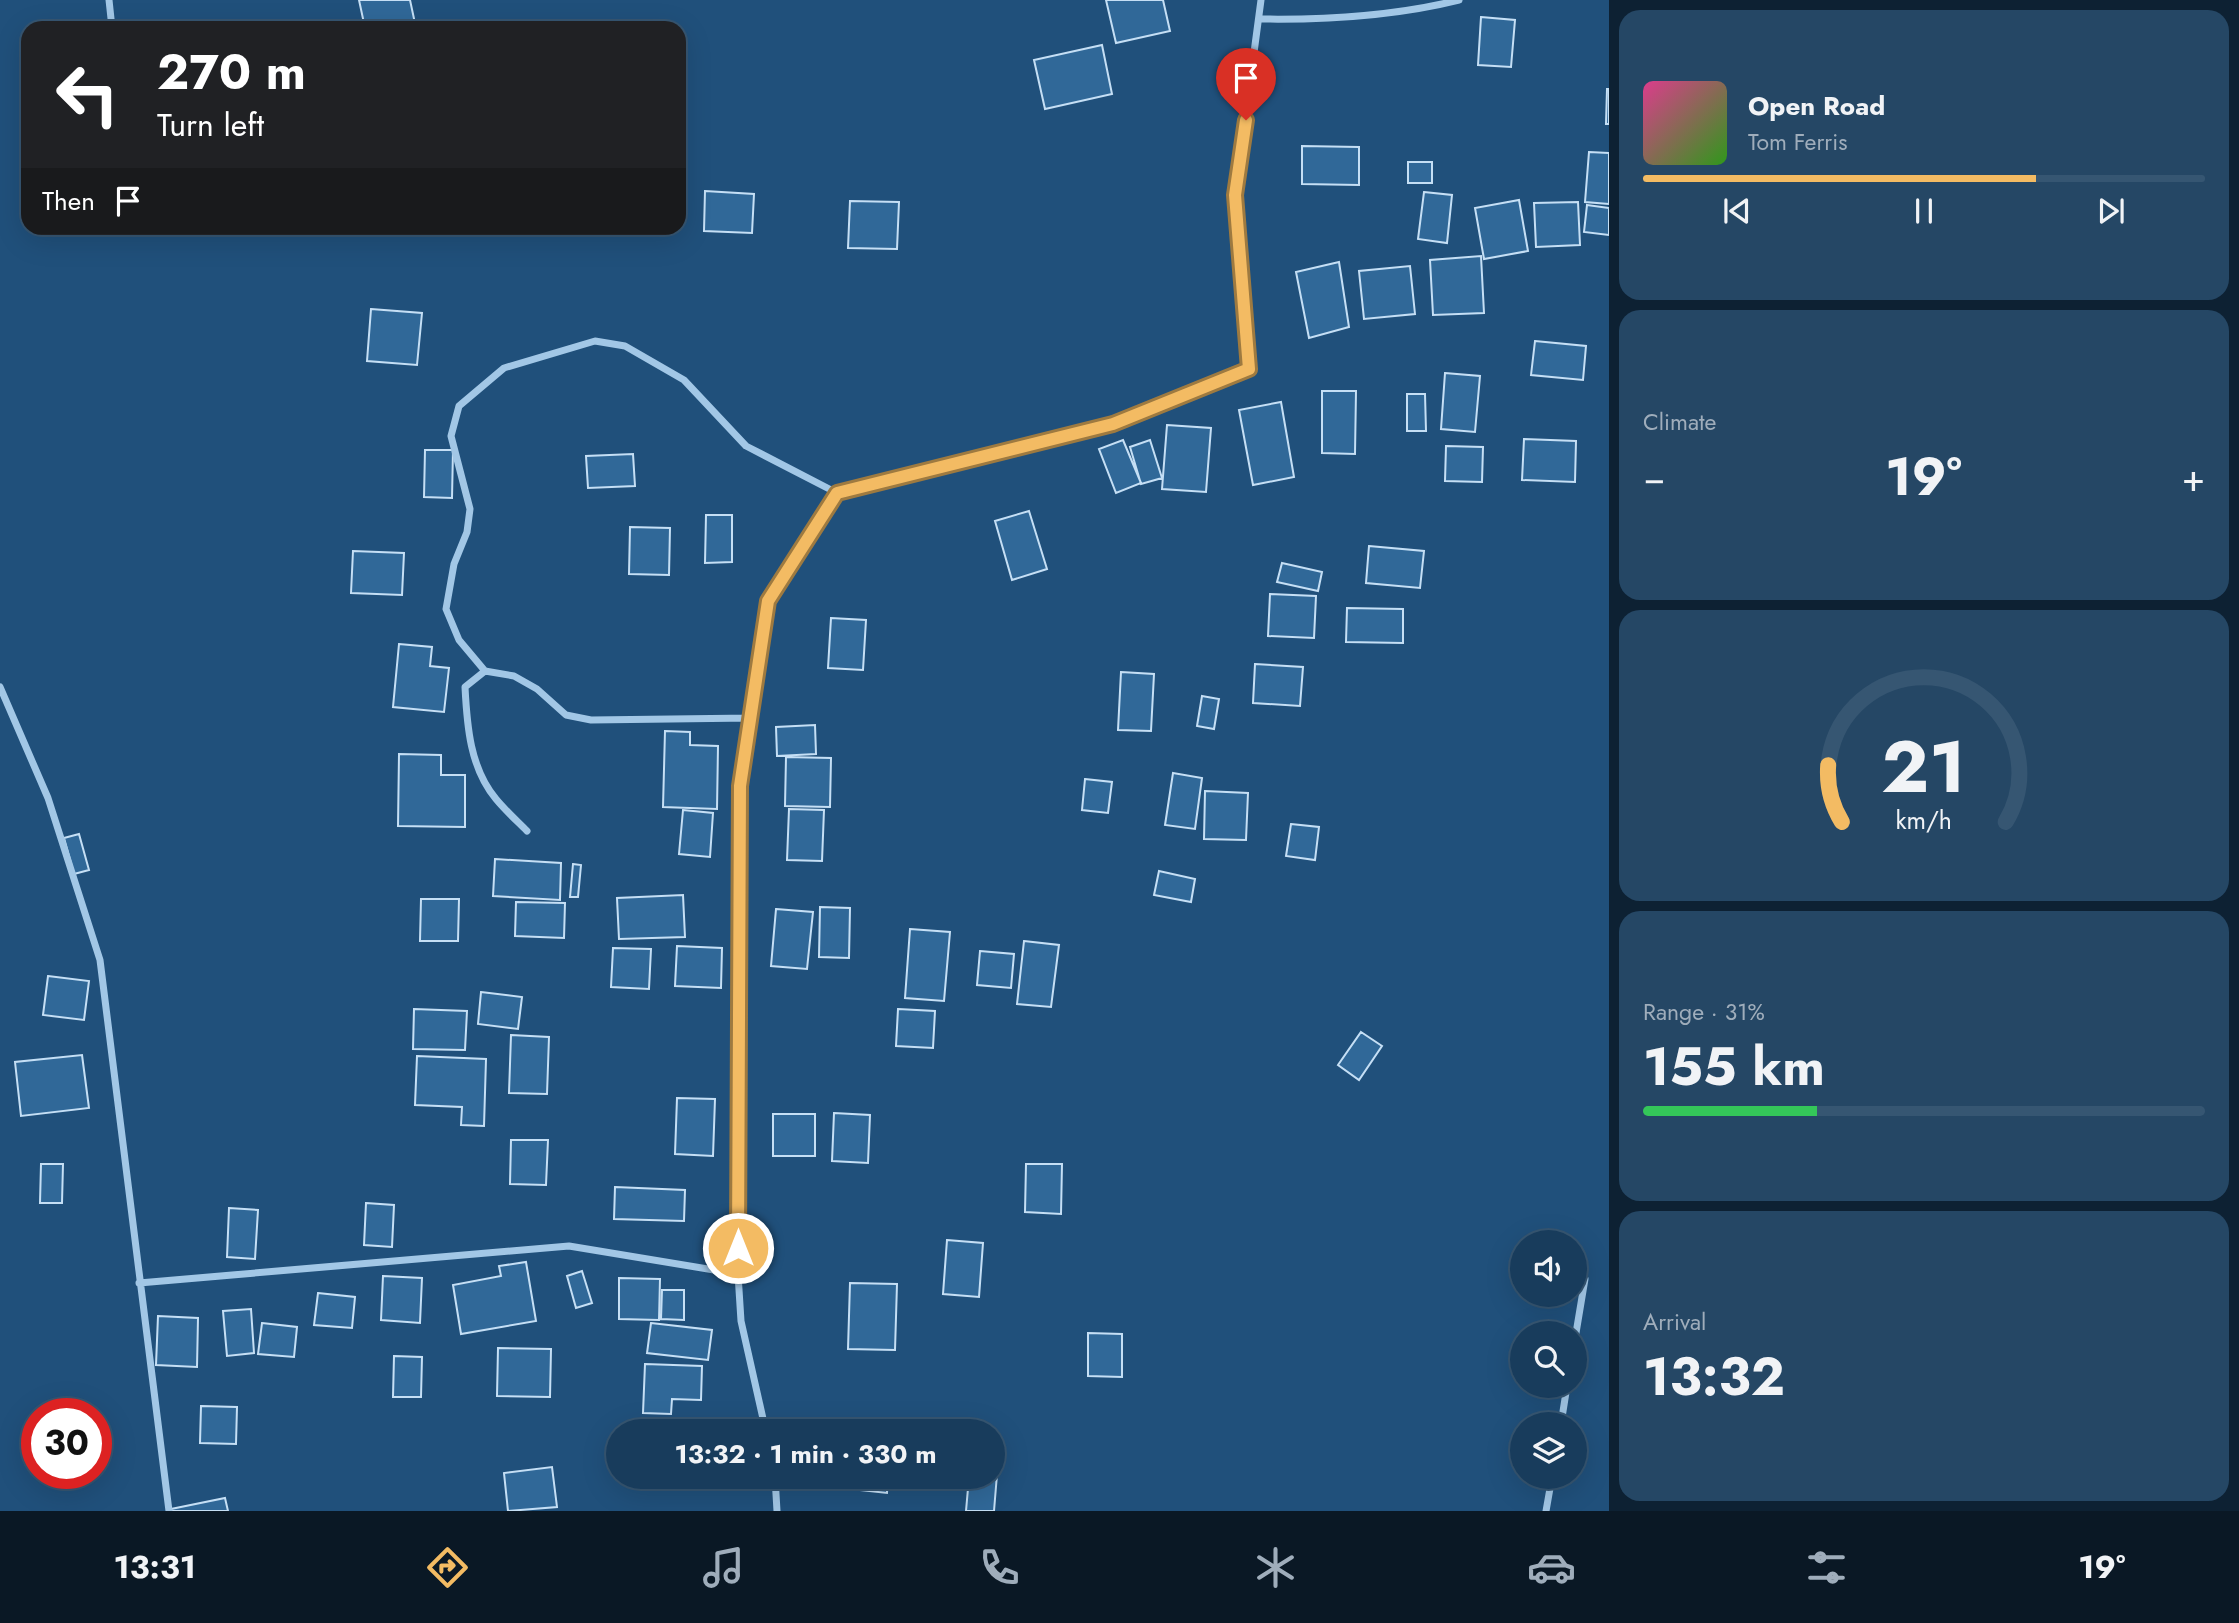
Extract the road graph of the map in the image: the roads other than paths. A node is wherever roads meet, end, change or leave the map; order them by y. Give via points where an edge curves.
1 (109, 0) edge
2 (1261, 0) edge
3 (1459, 0) edge
4 (1260, 19) junction
5 (111, 21) edge
6 (837, 493) junction
7 (485, 671) junction
8 (0, 687) edge
9 (751, 718) junction
10 (527, 831) dead end
11 (738, 1274) junction
12 (139, 1283) junction
13 (763, 1419) edge
14 (776, 1489) edge
15 (1550, 1489) edge
16 (169, 1511) edge
17 (777, 1511) edge
18 (1546, 1511) edge

1 - 5 street
2 - 4 street
3 - 4 street via 1365,15
4 - 6 street via 1235,195 1249,369 1113,424
6 - 7 street via 746,446 684,380 625,346 595,341 504,368 458,406 451,436 470,509 467,532 453,564 446,609 459,640
6 - 9 street via 768,601
7 - 9 street via 514,676 566,715 591,720
7 - 10 street via 465,687 467,726 476,762 494,796
8 - 12 street via 48,798 100,960
9 - 11 street via 740,786
11 - 12 street via 569,1246
11 - 13 street via 741,1321
12 - 16 street
14 - 17 street
15 - 18 street

